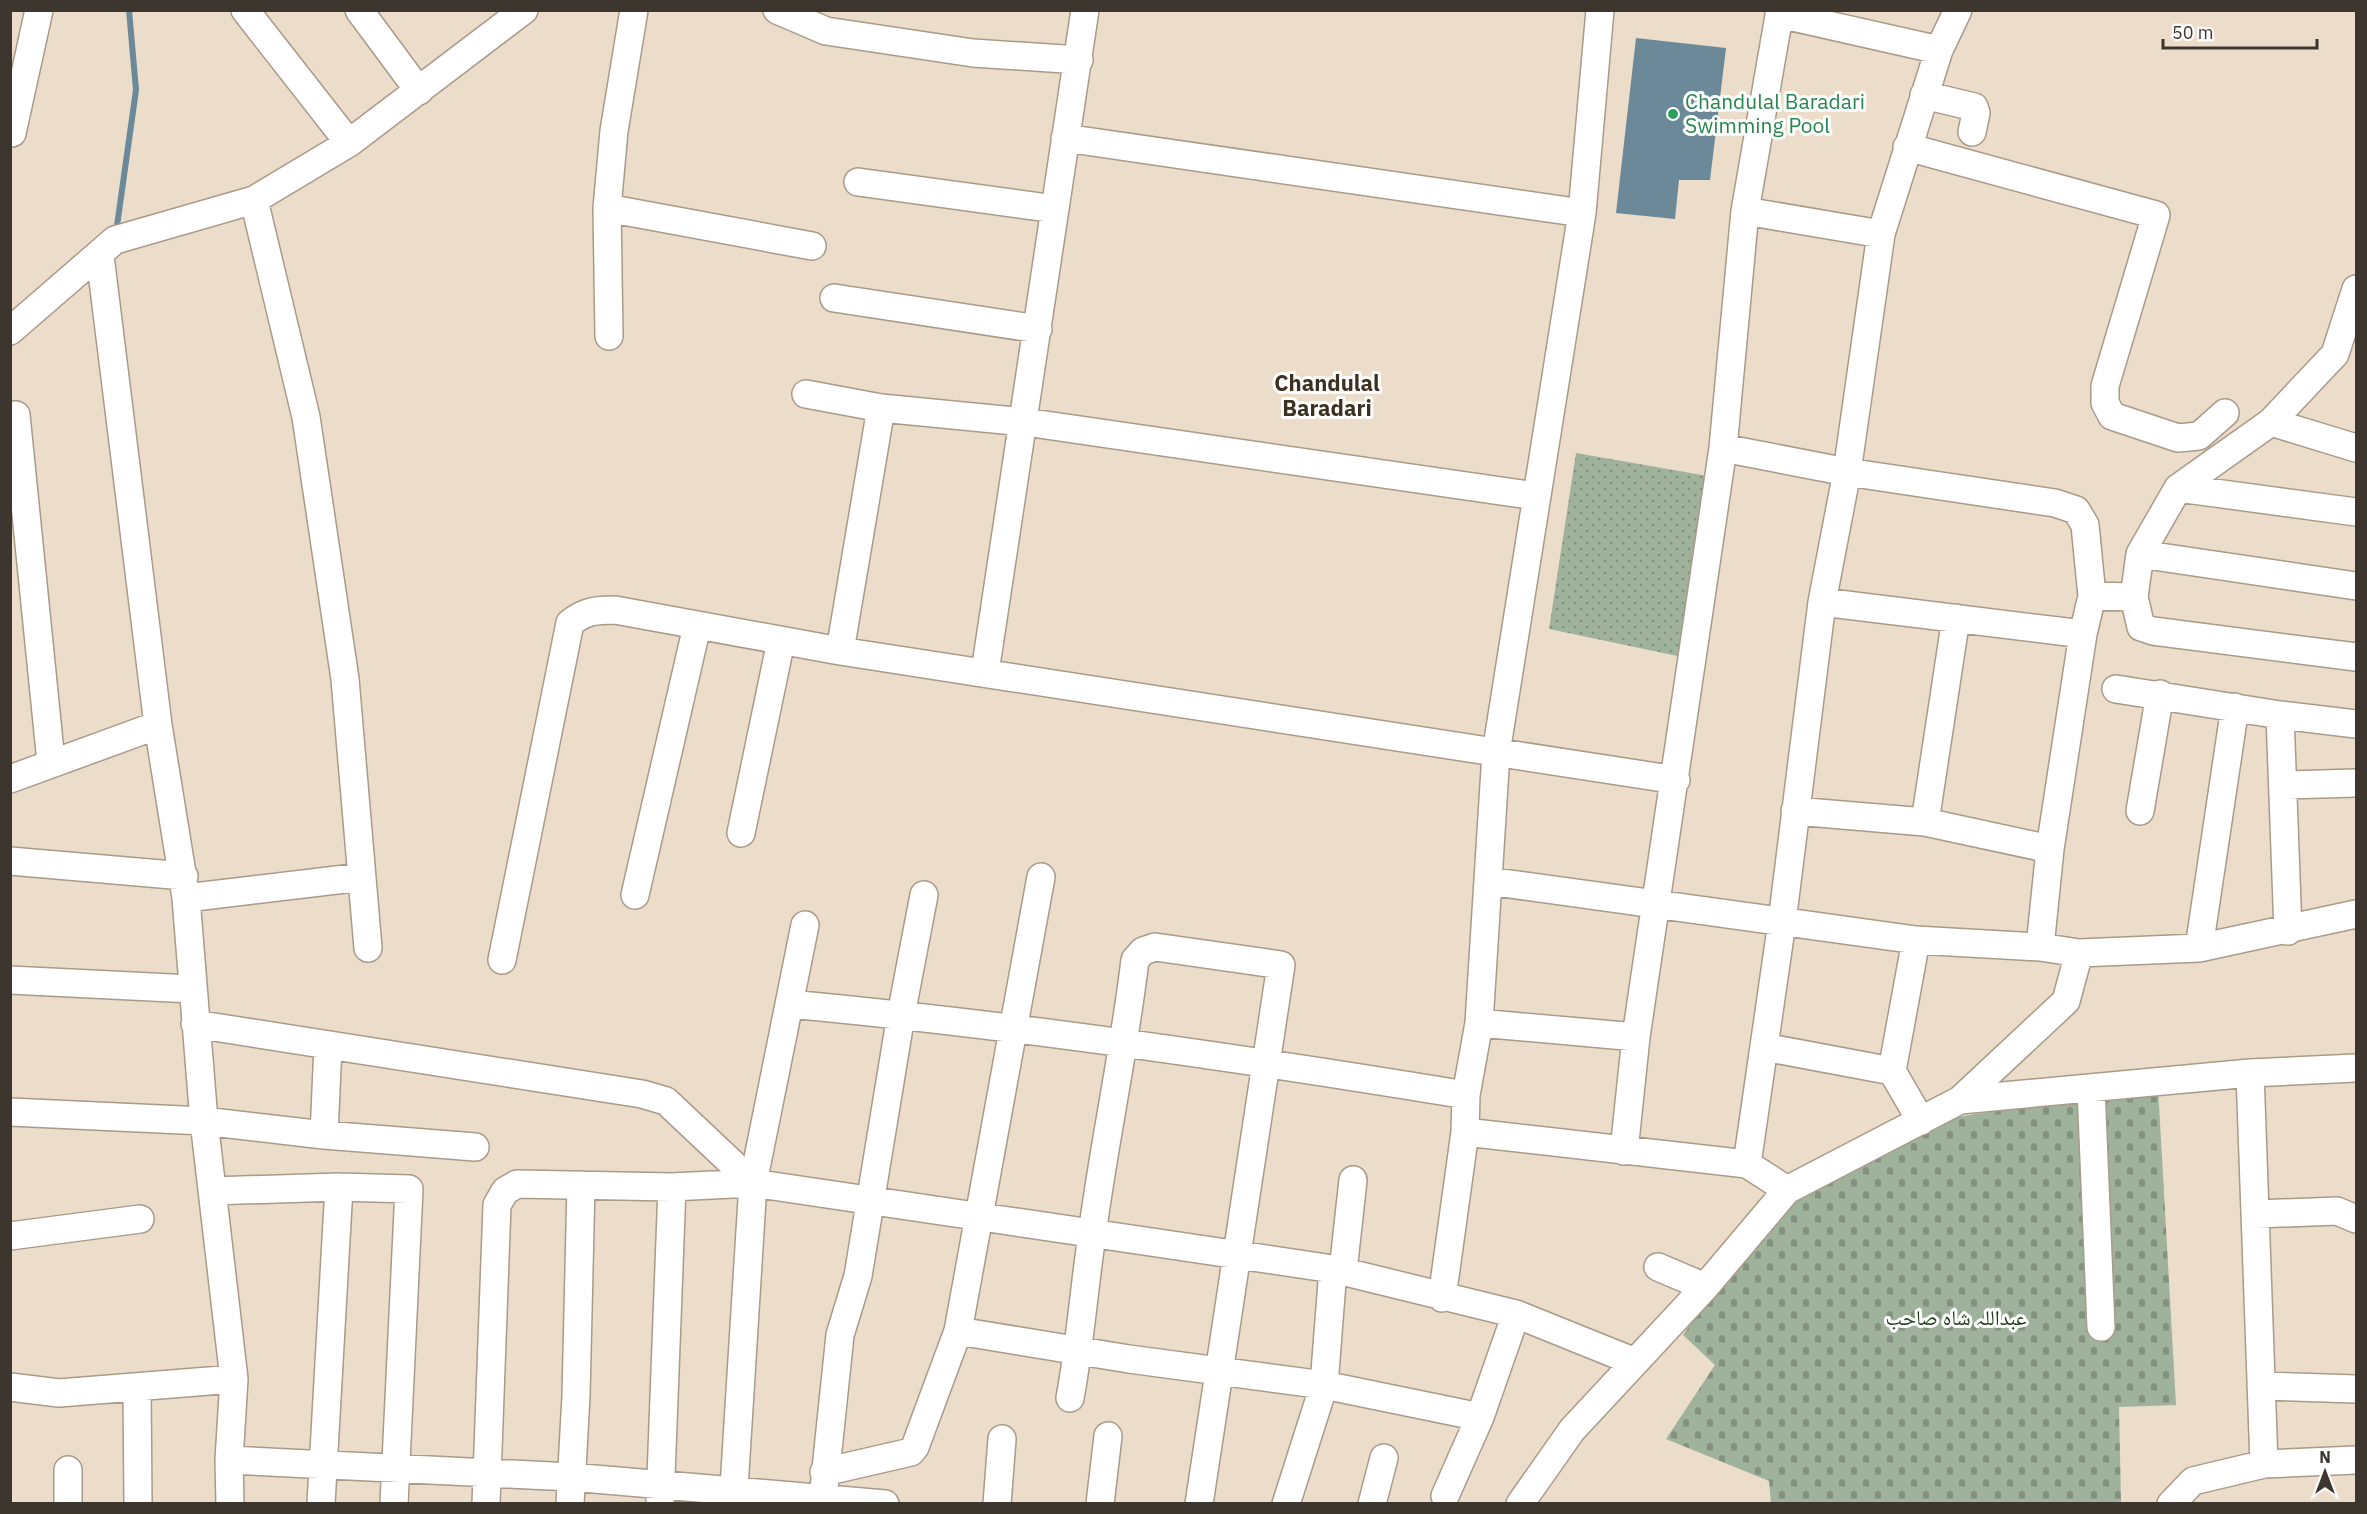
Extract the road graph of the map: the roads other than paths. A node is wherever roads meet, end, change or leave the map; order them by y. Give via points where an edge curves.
1 (39, 10) edge
2 (245, 10) edge
3 (359, 10) edge
4 (525, 10) edge
5 (634, 10) edge
6 (777, 10) edge
7 (1085, 10) edge
8 (1600, 10) edge
9 (1958, 10) edge
10 (1780, 12) edge
11 (1939, 50) junction
12 (1079, 60) junction
13 (419, 91) junction
14 (1924, 95) junction
15 (1972, 132) dead end
16 (12, 133) edge
17 (1065, 138) junction
18 (350, 143) junction
19 (1907, 147) junction
20 (858, 182) dead end
21 (254, 200) junction
22 (607, 208) junction
23 (1055, 209) junction
24 (1745, 211) junction
25 (1582, 213) junction
26 (1881, 234) junction
27 (812, 246) dead end
28 (100, 256) junction
29 (2356, 289) edge
30 (834, 298) dead end
31 (14, 323) edge
32 (1038, 329) junction
33 (609, 336) dead end
34 (806, 394) dead end
35 (881, 408) junction
36 (12, 412) edge
37 (2225, 413) dead end
38 (1025, 422) junction
39 (2271, 422) junction
40 (1723, 448) junction
41 (2356, 448) edge
42 (1847, 472) junction
43 (2178, 488) junction
44 (1535, 496) junction
45 (2356, 512) edge
46 (2140, 555) junction
47 (2356, 586) edge
48 (2092, 596) junction
49 (2134, 597) junction
50 (1822, 602) junction
51 (1956, 618) junction
52 (697, 626) junction
53 (2083, 634) junction
54 (781, 641) junction
55 (840, 651) junction
56 (2356, 657) edge
57 (985, 672) junction
58 (2116, 689) dead end
59 (2160, 694) junction
60 (2235, 707) junction
61 (2280, 715) junction
62 (2356, 724) edge
63 (158, 725) junction
64 (1496, 753) junction
65 (51, 762) junction
66 (10, 779) edge
67 (1676, 780) junction
68 (2356, 783) edge
69 (2283, 785) junction
70 (1795, 811) junction
71 (2140, 811) dead end
72 (1925, 822) junction
73 (741, 833) dead end
74 (2050, 849) junction
75 (10, 861) edge
76 (362, 877) junction
77 (1041, 877) dead end
78 (1488, 881) junction
79 (185, 887) junction
80 (635, 895) dead end
81 (924, 895) dead end
82 (1656, 904) junction
83 (2356, 914) edge
84 (1782, 921) junction
85 (805, 925) dead end
86 (2288, 931) junction
87 (1916, 940) junction
88 (2040, 946) junction
89 (368, 948) dead end
90 (2199, 948) junction
91 (2079, 953) junction
92 (502, 960) dead end
93 (10, 980) edge
94 (192, 989) junction
95 (789, 1004) junction
96 (901, 1015) junction
97 (1479, 1023) junction
98 (195, 1024) junction
99 (1014, 1029) junction
100 (1636, 1037) junction
101 (1125, 1043) junction
102 (328, 1047) junction
103 (1764, 1047) junction
104 (1266, 1063) junction
105 (2356, 1068) edge
106 (1892, 1071) junction
107 (2250, 1073) junction
108 (2091, 1088) junction
109 (1466, 1095) junction
110 (1960, 1100) junction
111 (10, 1112) edge
112 (204, 1121) junction
113 (1921, 1121) junction
114 (1465, 1132) junction
115 (324, 1135) junction
116 (475, 1147) dead end
117 (1624, 1151) junction
118 (1747, 1164) junction
119 (1353, 1180) dead end
120 (753, 1184) junction
121 (581, 1185) junction
122 (339, 1186) junction
123 (672, 1186) junction
124 (1787, 1190) junction
125 (212, 1191) junction
126 (871, 1201) junction
127 (2257, 1214) junction
128 (981, 1217) junction
129 (140, 1219) dead end
130 (2356, 1219) edge
131 (1092, 1234) junction
132 (10, 1236) edge
133 (1235, 1253) junction
134 (1658, 1267) dead end
135 (1338, 1270) junction
136 (1705, 1287) junction
137 (1442, 1298) junction
138 (1516, 1314) junction
139 (2101, 1327) dead end
140 (958, 1331) junction
141 (1079, 1350) junction
142 (1635, 1362) junction
143 (1219, 1371) junction
144 (234, 1379) junction
145 (1324, 1385) junction
146 (2261, 1386) junction
147 (10, 1387) edge
148 (137, 1388) junction
149 (2356, 1389) edge
150 (1070, 1398) dead end
151 (1480, 1417) junction
152 (1108, 1436) dead end
153 (1002, 1439) dead end
154 (1384, 1458) dead end
155 (229, 1460) junction
156 (2356, 1460) edge
157 (322, 1464) junction
158 (2264, 1464) junction
159 (397, 1468) junction
160 (68, 1470) dead end
161 (488, 1473) junction
162 (571, 1477) junction
163 (824, 1484) junction
164 (661, 1495) edge
165 (734, 1496) edge
166 (1445, 1496) dead end
167 (68, 1503) edge
168 (138, 1503) edge
169 (230, 1503) edge
170 (321, 1503) edge
171 (394, 1503) edge
172 (486, 1503) edge
173 (570, 1503) edge
174 (885, 1503) edge
175 (997, 1503) edge
176 (1100, 1503) edge
177 (1199, 1503) edge
178 (1286, 1503) edge
179 (1372, 1503) edge
180 (1520, 1503) edge
181 (2171, 1503) edge

1 - 16 street
2 - 18 street
3 - 13 street
4 - 13 street
5 - 22 street via 614,131
6 - 12 street via 826,31 973,53
7 - 12 street
8 - 25 street
9 - 11 street
10 - 11 street
10 - 24 street
11 - 14 street
12 - 17 street
13 - 18 street
14 - 15 street via 1974,107
14 - 19 street
17 - 23 street
17 - 25 street
18 - 21 street
19 - 26 street
19 - 37 street via 2156,215 2105,386 2105,403 2112,416 2178,438 2199,436
20 - 23 street
21 - 28 street via 115,240
21 - 76 street via 306,417 345,679
22 - 27 street
22 - 33 street
23 - 32 street
24 - 26 street
24 - 40 street
25 - 44 street
26 - 42 street
28 - 31 street
28 - 63 street
29 - 39 street via 2335,354
30 - 32 street
32 - 38 street
34 - 35 street
35 - 38 street
35 - 55 street
36 - 65 street
38 - 44 street
38 - 57 street
39 - 41 street
39 - 43 street
40 - 42 street
40 - 67 street
42 - 48 street via 2055,503 2076,510 2085,525
42 - 50 street
43 - 45 street
43 - 46 street
44 - 64 street
46 - 47 street
46 - 49 street
48 - 49 street
48 - 53 street
49 - 56 street via 2141,627 2153,631
50 - 51 street
50 - 70 street
51 - 53 street
51 - 72 street
52 - 54 street
52 - 80 street
52 - 92 street via 615,610 583,613 570,624
53 - 74 street
54 - 55 street
54 - 73 street
55 - 57 street
57 - 64 street
58 - 59 street
59 - 60 street
59 - 71 street
60 - 61 street
60 - 90 street
61 - 62 street
61 - 69 street
63 - 65 street
63 - 79 street
64 - 67 street
64 - 78 street
65 - 66 street
67 - 82 street
68 - 69 street
69 - 86 street
70 - 72 street
70 - 84 street
72 - 74 street
74 - 88 street
75 - 79 street
76 - 79 street
76 - 89 street
77 - 99 street
78 - 82 street
78 - 97 street
79 - 94 street
81 - 96 street
82 - 84 street
82 - 100 street
83 - 86 street
84 - 87 street
84 - 103 street
85 - 95 street
86 - 90 street
87 - 88 street
87 - 106 street
88 - 91 street
90 - 91 street
91 - 110 street via 2066,1001
93 - 94 street
94 - 98 street
95 - 96 street
95 - 120 street
96 - 99 street
96 - 126 street
97 - 100 street
97 - 109 street
98 - 102 street
98 - 112 street
99 - 101 street
99 - 128 street
100 - 117 street
101 - 104 street
101 - 104 street via 1135,960 1143,951 1155,947 1281,965
101 - 131 street
102 - 115 street
102 - 120 street via 642,1094 666,1101
103 - 106 street
103 - 118 street
104 - 109 street
104 - 133 street
105 - 107 street
106 - 113 street
107 - 108 street
107 - 127 street
108 - 110 street
108 - 139 street
109 - 114 street
110 - 113 street
111 - 112 street
112 - 115 street
112 - 125 street
113 - 124 street
114 - 117 street
114 - 137 street
115 - 116 street
117 - 118 street
118 - 124 street
119 - 135 street
120 - 123 street
120 - 126 street
120 - 165 street
121 - 123 street
121 - 161 street via 517,1184 505,1191 497,1205
121 - 162 street
122 - 125 street
122 - 157 street
122 - 159 street via 409,1189
123 - 164 street
124 - 136 street
125 - 144 street
126 - 128 street
126 - 163 street via 858,1276 840,1335
127 - 130 street via 2337,1211
127 - 146 street
128 - 131 street
128 - 140 street
129 - 132 street
131 - 133 street
131 - 141 street
133 - 135 street
133 - 143 street
134 - 136 street
135 - 137 street
135 - 145 street
136 - 142 street
137 - 138 street
138 - 142 street
138 - 151 street
140 - 141 street
140 - 163 street via 915,1448
141 - 143 street
141 - 150 street
142 - 180 street via 1572,1430
143 - 145 street
143 - 177 street
144 - 148 street
144 - 155 street
145 - 151 street
145 - 178 street
146 - 149 street
146 - 158 street
147 - 148 street via 59,1393
148 - 168 street
151 - 166 street
152 - 176 street
153 - 175 street
154 - 179 street
155 - 157 street
155 - 169 street
156 - 158 street
157 - 159 street
157 - 170 street
158 - 181 street via 2193,1482
159 - 161 street
159 - 171 street
160 - 167 street
161 - 162 street
161 - 172 street
162 - 164 street
162 - 173 street
163 - 165 street
163 - 174 street
164 - 165 street

